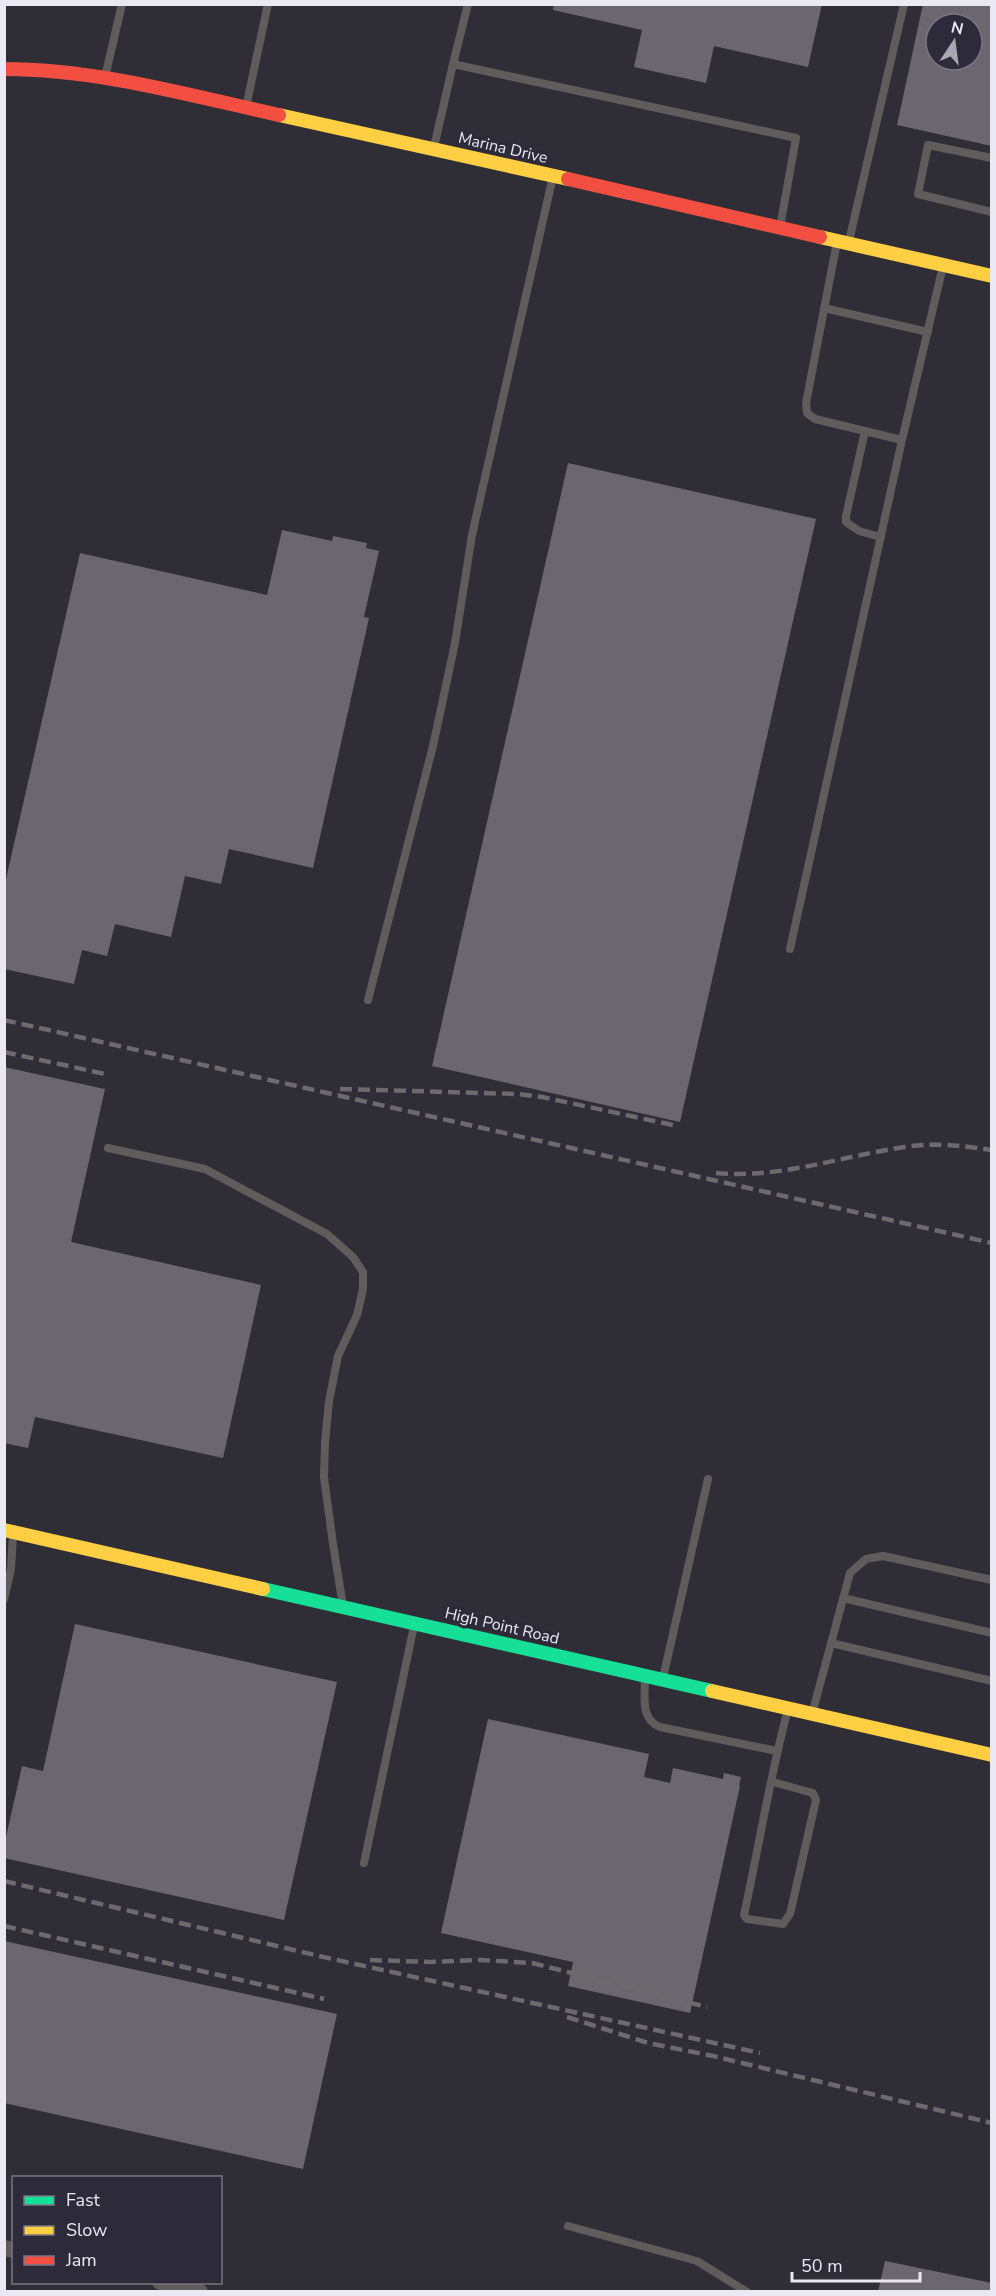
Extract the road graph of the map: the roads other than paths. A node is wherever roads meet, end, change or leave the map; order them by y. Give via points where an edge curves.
1 (122, 4) edge
2 (268, 4) edge
3 (468, 4) edge
4 (904, 4) edge
5 (453, 64) junction
6 (4, 69) edge
7 (105, 77) junction
8 (246, 108) junction
9 (434, 149) junction
10 (992, 158) edge
11 (553, 176) junction
12 (992, 213) edge
13 (780, 228) junction
14 (843, 243) junction
15 (944, 265) junction
16 (992, 276) edge
17 (824, 308) junction
18 (928, 332) junction
19 (865, 431) junction
20 (902, 440) junction
21 (881, 537) junction
22 (790, 949) dead end
23 (368, 1000) dead end
24 (108, 1148) dead end
25 (708, 1479) dead end
26 (9, 1531) edge
27 (992, 1580) edge
28 (843, 1598) junction
29 (4, 1599) edge
30 (344, 1606) junction
31 (415, 1623) junction
32 (992, 1633) edge
33 (831, 1643) junction
34 (645, 1675) junction
35 (663, 1679) junction
36 (992, 1681) edge
37 (788, 1708) junction
38 (812, 1714) junction
39 (777, 1751) junction
40 (992, 1755) edge
41 (773, 1782) junction
42 (364, 1863) dead end
43 (568, 2226) dead end
44 (164, 2284) edge
45 (200, 2292) edge
46 (747, 2292) edge

1 - 7 lane
2 - 8 lane
3 - 5 lane
4 - 14 lane
5 - 9 lane
5 - 13 lane via 796,138
6 - 7 street, Marina Drive via 43,69
7 - 8 street, Marina Drive
8 - 9 street, Marina Drive
9 - 11 street, Marina Drive
10 - 12 lane via 928,145 918,194
11 - 13 street, Marina Drive
11 - 23 lane via 471,535 455,644
13 - 14 street, Marina Drive
14 - 15 street, Marina Drive
14 - 17 lane
15 - 16 street, Marina Drive
15 - 18 lane
17 - 18 lane
17 - 19 lane via 807,413 815,419
18 - 20 lane
19 - 20 lane
19 - 21 lane via 846,522 859,531
20 - 21 lane
21 - 22 lane
24 - 30 lane via 205,1168 327,1234 354,1257 363,1272 357,1315 338,1356 325,1443 324,1477
25 - 35 lane
26 - 29 lane via 12,1569
26 - 30 street, High Point Road
27 - 28 lane via 883,1556 866,1559 850,1573
28 - 32 lane
28 - 33 lane
30 - 31 street, High Point Road
31 - 34 street, High Point Road
31 - 42 lane
33 - 36 lane
33 - 38 lane
34 - 35 street, High Point Road
34 - 39 lane via 646,1716 651,1723
35 - 37 street, High Point Road
37 - 38 street, High Point Road
37 - 39 lane
38 - 40 street, High Point Road
39 - 41 lane
41 - 41 lane via 744,1915 747,1919 783,1924 790,1914 816,1800 813,1793
43 - 46 lane via 697,2261
44 - 45 street

